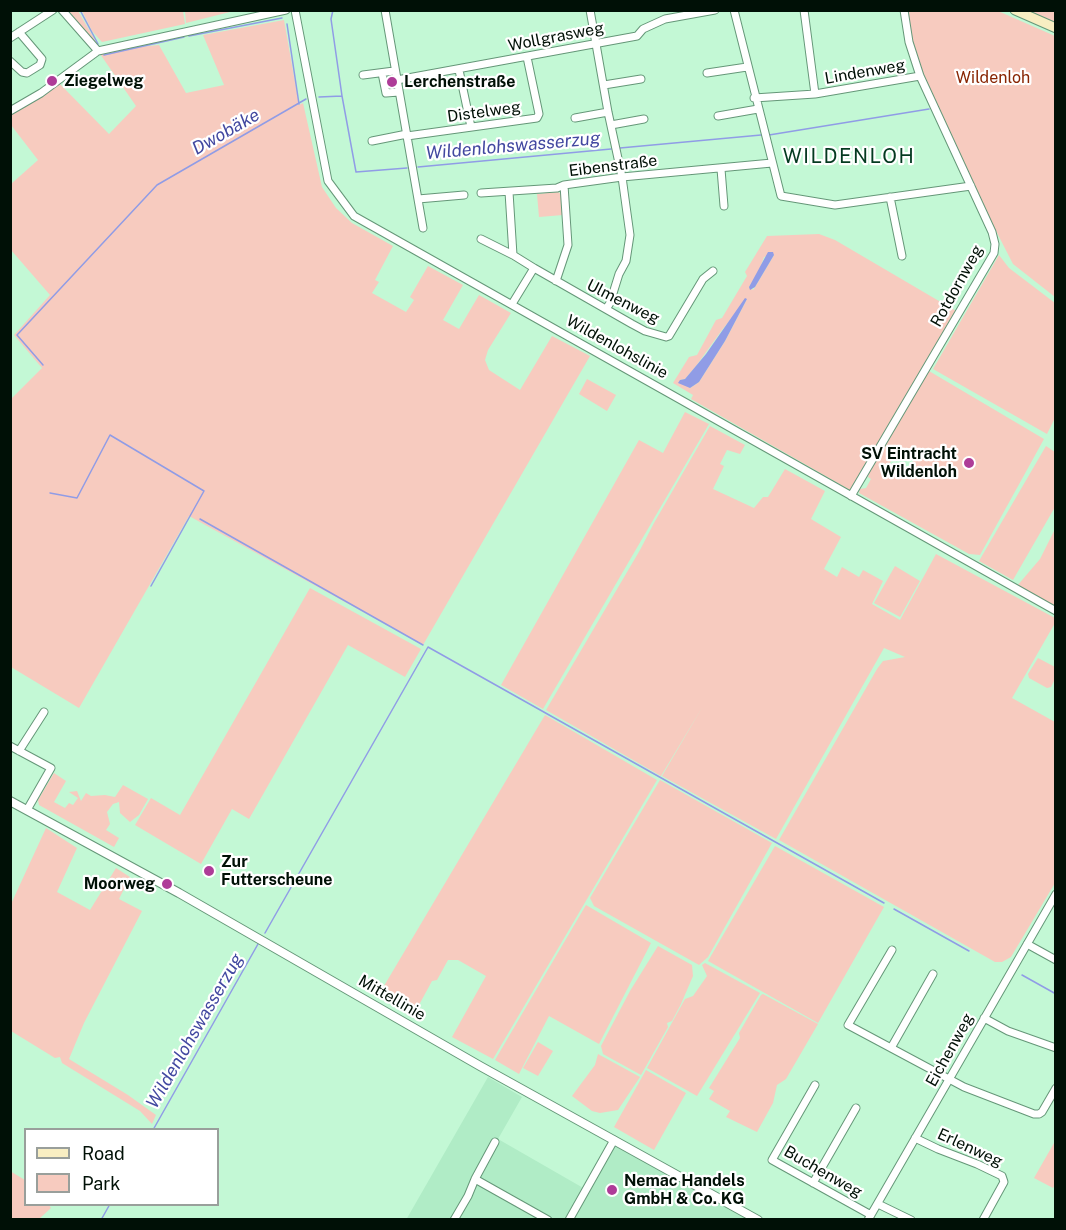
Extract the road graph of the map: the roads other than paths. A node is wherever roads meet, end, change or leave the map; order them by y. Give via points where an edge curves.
1 (53, 10) edge
2 (62, 10) edge
3 (286, 10) edge
4 (295, 10) edge
5 (385, 10) edge
6 (590, 10) edge
7 (715, 10) edge
8 (734, 10) edge
9 (804, 10) edge
10 (904, 10) edge
11 (1015, 10) edge
12 (1056, 28) edge
13 (19, 32) junction
14 (10, 38) edge
15 (596, 43) junction
16 (98, 51) junction
17 (527, 57) junction
18 (10, 61) edge
19 (747, 66) junction
20 (459, 70) junction
21 (394, 72) junction
22 (382, 73) junction
23 (707, 73) dead end
24 (363, 75) dead end
25 (920, 76) junction
26 (641, 79) dead end
27 (397, 80) junction
28 (604, 85) junction
29 (399, 92) junction
30 (815, 94) junction
31 (754, 98) junction
32 (758, 110) junction
33 (10, 111) edge
34 (608, 112) junction
35 (718, 116) dead end
36 (575, 118) dead end
37 (644, 119) dead end
38 (611, 125) junction
39 (471, 127) junction
40 (407, 135) junction
41 (372, 141) dead end
42 (772, 163) junction
43 (721, 169) junction
44 (622, 177) junction
45 (564, 184) junction
46 (971, 186) junction
47 (509, 192) junction
48 (481, 193) dead end
49 (464, 195) dead end
50 (890, 197) junction
51 (418, 199) junction
52 (724, 206) dead end
53 (423, 228) dead end
54 (481, 239) dead end
55 (513, 255) junction
56 (902, 256) dead end
57 (534, 268) junction
58 (713, 271) dead end
59 (556, 281) junction
60 (512, 304) junction
61 (606, 309) junction
62 (851, 496) junction
63 (1056, 611) edge
64 (44, 712) dead end
65 (10, 746) edge
66 (20, 752) junction
67 (10, 801) edge
68 (27, 810) junction
69 (1055, 896) edge
70 (1027, 944) junction
71 (892, 950) dead end
72 (1056, 960) edge
73 (933, 974) dead end
74 (984, 1018) junction
75 (891, 1048) junction
76 (1056, 1048) edge
77 (950, 1079) junction
78 (815, 1085) dead end
79 (1056, 1088) edge
80 (856, 1108) dead end
81 (915, 1138) junction
82 (614, 1140) junction
83 (495, 1142) dead end
84 (475, 1179) junction
85 (813, 1183) junction
86 (878, 1204) junction
87 (869, 1217) edge
88 (454, 1220) edge
89 (548, 1220) edge
90 (569, 1220) edge
91 (758, 1220) edge
92 (911, 1220) edge
93 (983, 1220) edge

1 - 13 street
2 - 16 street
3 - 16 street
4 - 60 street, Wildenlohslinie via 328,181 333,190 354,216
5 - 21 street
6 - 15 street
7 - 15 street, Wollgrasweg via 665,19 637,36
8 - 19 street
9 - 30 street, Lindenweg
10 - 25 street, Rotdornweg
11 - 12 main road
13 - 14 street
13 - 18 street via 42,59 40,65 27,73
15 - 17 street, Wollgrasweg
15 - 28 street
16 - 33 street
17 - 20 street, Wollgrasweg
17 - 39 street, Distelweg via 537,118
19 - 23 street
19 - 31 street
20 - 27 street, Wollgrasweg
20 - 39 street
21 - 22 street
21 - 27 street
22 - 24 street
22 - 29 street via 386,93
25 - 30 street, Lindenweg
25 - 46 street, Rotdornweg
26 - 28 street
27 - 29 street
28 - 34 street
29 - 40 street
30 - 31 street, Lindenweg
31 - 32 street
32 - 35 street
32 - 42 street
34 - 36 street
34 - 38 street
37 - 38 street
38 - 44 street
39 - 40 street, Distelweg
40 - 41 street
40 - 51 street
42 - 43 street, Eibenstraße
42 - 50 street via 781,196 787,198 835,205
43 - 44 street, Eibenstraße
43 - 52 street
44 - 45 street, Eibenstraße
44 - 61 street via 629,246
45 - 47 street, Eibenstraße
45 - 59 street via 568,245
46 - 50 street
46 - 62 street, Rotdornweg via 992,232 994,253
47 - 48 street, Eibenstraße
47 - 55 street
49 - 51 street
50 - 56 street
51 - 53 street
54 - 55 street
55 - 57 street
57 - 59 street, Ulmenweg
57 - 60 street
58 - 61 street, Ulmenweg via 703,279 669,336 645,331
59 - 61 street, Ulmenweg
60 - 62 street, Wildenlohslinie
62 - 63 street, Wildenlohslinie
64 - 66 street
65 - 66 street
66 - 68 street via 51,768
67 - 68 street, Mittellinie
68 - 82 street, Mittellinie
69 - 70 street, Eichenweg
70 - 72 street
70 - 74 street, Eichenweg
71 - 75 street via 848,1025
73 - 75 street
74 - 76 street
74 - 77 street, Eichenweg
75 - 77 street
77 - 79 street via 1034,1114 1042,1112
77 - 81 street, Eichenweg
78 - 85 street, Buchenweg via 772,1160
80 - 85 street
81 - 86 street, Eichenweg
81 - 93 street, Erlenweg via 1002,1176 1004,1182
82 - 90 street
82 - 91 street, Mittellinie
83 - 84 street
84 - 88 street
84 - 89 street
85 - 87 street, Buchenweg
86 - 87 street, Eichenweg
86 - 92 street

